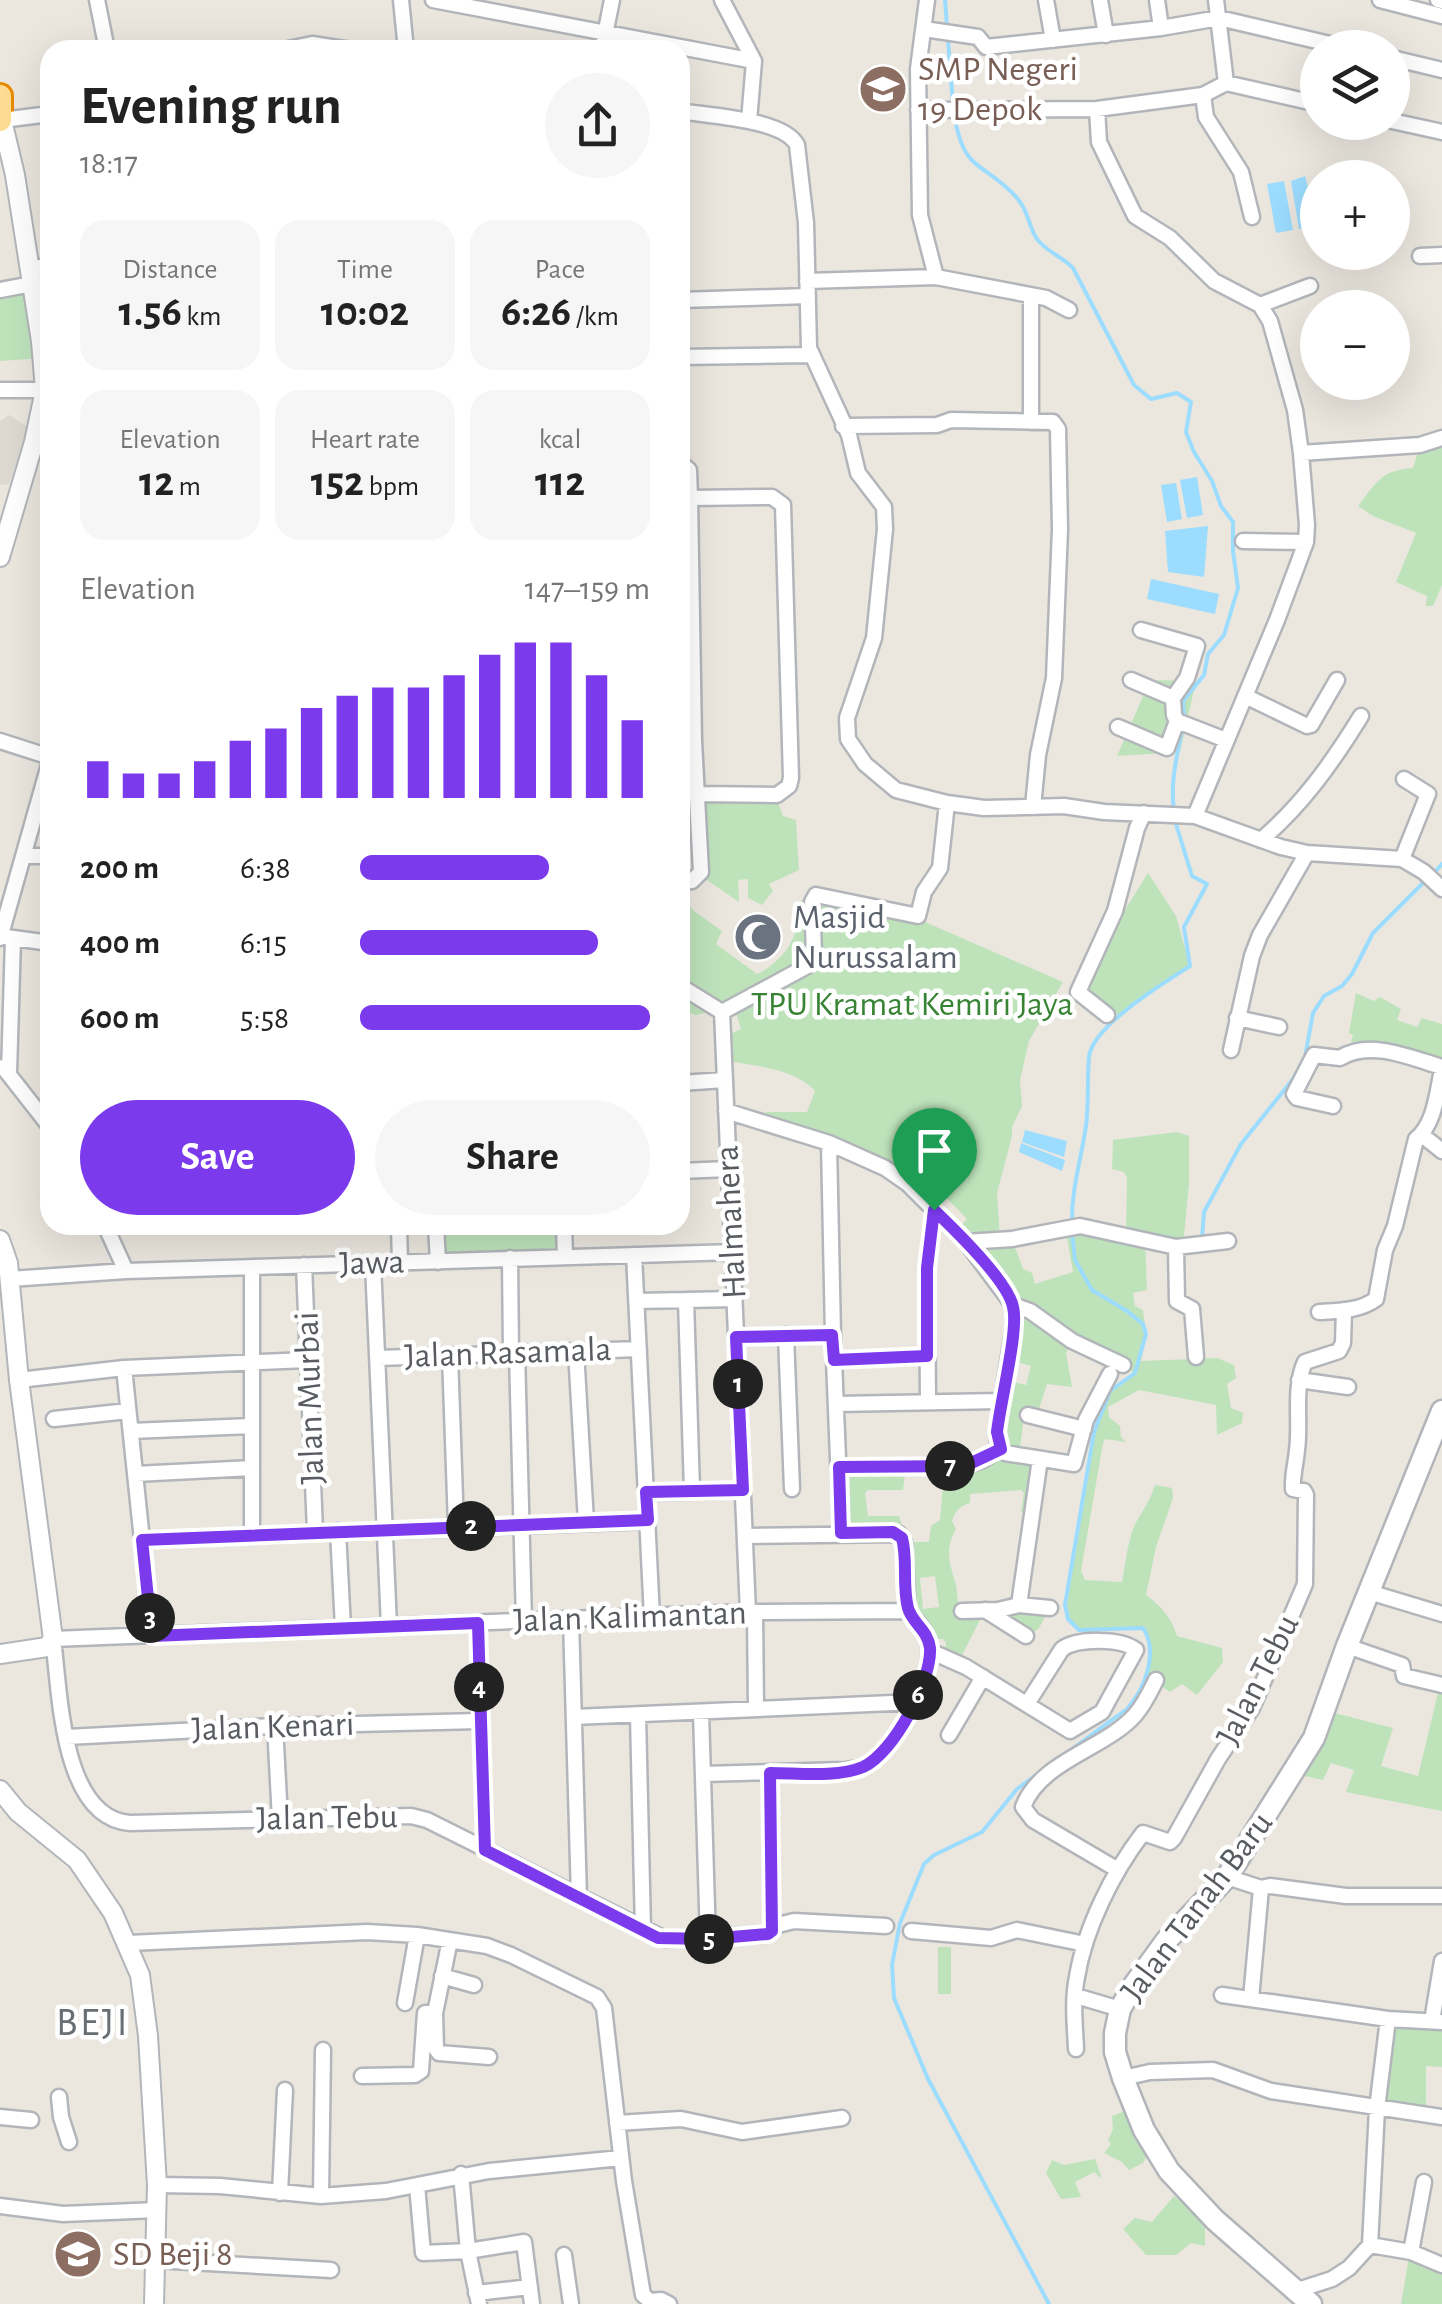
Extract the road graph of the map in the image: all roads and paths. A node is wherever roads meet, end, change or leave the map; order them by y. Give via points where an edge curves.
1 (98, 0) edge
2 (400, 0) edge
3 (432, 0) edge
4 (612, 0) edge
5 (722, 0) edge
6 (927, 0) edge
7 (1046, 0) edge
8 (1100, 0) edge
9 (1158, 0) edge
10 (1216, 0) edge
11 (1380, 0) edge
12 (1442, 16) edge
13 (1219, 18) junction
14 (1161, 28) junction
15 (924, 30) junction
16 (606, 32) junction
17 (1106, 35) junction
18 (1300, 37) edge
19 (105, 40) edge
20 (405, 40) edge
21 (604, 40) edge
22 (647, 40) edge
23 (1053, 40) junction
24 (690, 48) edge
25 (754, 61) junction
26 (1410, 62) edge
27 (1442, 70) edge
28 (1226, 83) junction
29 (1203, 96) junction
30 (1300, 100) edge
31 (1097, 109) junction
32 (918, 110) junction
33 (1, 112) edge
34 (690, 113) edge
35 (40, 114) edge
36 (749, 122) junction
37 (1410, 125) edge
38 (1442, 132) edge
39 (1252, 218) dead end
40 (1420, 256) dead end
41 (1442, 256) edge
42 (40, 271) edge
43 (31, 276) junction
44 (936, 277) junction
45 (1310, 286) dead end
46 (808, 289) junction
47 (0, 290) edge
48 (1031, 295) junction
49 (690, 299) edge
50 (1260, 305) junction
51 (1069, 310) dead end
52 (40, 349) edge
53 (812, 355) junction
54 (690, 356) edge
55 (0, 390) edge
56 (40, 397) edge
57 (40, 418) edge
58 (1031, 422) junction
59 (843, 426) junction
60 (1442, 438) edge
61 (1302, 454) junction
62 (690, 498) edge
63 (1243, 542) dead end
64 (1306, 542) junction
65 (1, 551) edge
66 (1141, 630) dead end
67 (1131, 680) dead end
68 (1337, 680) dead end
69 (1244, 696) junction
70 (1174, 698) junction
71 (1361, 716) dead end
72 (1182, 722) junction
73 (1118, 727) dead end
74 (1226, 740) junction
75 (0, 741) edge
76 (40, 755) edge
77 (690, 759) edge
78 (1404, 779) dead end
79 (696, 794) junction
80 (40, 798) edge
81 (948, 803) junction
82 (1033, 806) junction
83 (1195, 816) junction
84 (1140, 818) junction
85 (1261, 840) junction
86 (1307, 853) junction
87 (25, 856) junction
88 (40, 856) edge
89 (1402, 859) junction
90 (690, 882) edge
91 (1439, 886) edge
92 (3, 937) edge
93 (40, 942) edge
94 (690, 992) edge
95 (722, 1012) junction
96 (1107, 1015) dead end
97 (1238, 1018) junction
98 (1279, 1027) dead end
99 (1232, 1050) dead end
100 (4, 1068) edge
101 (1442, 1068) edge
102 (725, 1080) junction
103 (690, 1082) edge
104 (1333, 1106) dead end
105 (40, 1108) edge
106 (726, 1110) junction
107 (1422, 1135) junction
108 (830, 1143) junction
109 (1442, 1151) edge
110 (728, 1169) junction
111 (690, 1171) edge
112 (934, 1210) junction
113 (109, 1235) edge
114 (399, 1235) edge
115 (437, 1235) edge
116 (564, 1235) edge
117 (0, 1240) edge
118 (1228, 1241) dead end
119 (966, 1242) junction
120 (1176, 1247) junction
121 (734, 1252) junction
122 (634, 1254) junction
123 (564, 1257) junction
124 (510, 1258) junction
125 (438, 1262) junction
126 (400, 1263) junction
127 (372, 1264) junction
128 (304, 1266) junction
129 (252, 1267) junction
130 (126, 1270) junction
131 (10, 1280) junction
132 (735, 1298) junction
133 (686, 1300) junction
134 (637, 1302) junction
135 (1013, 1306) junction
136 (1344, 1310) junction
137 (1319, 1312) dead end
138 (786, 1335) junction
139 (832, 1335) junction
140 (736, 1337) junction
141 (639, 1349) junction
142 (576, 1351) junction
143 (514, 1353) junction
144 (450, 1355) junction
145 (927, 1356) junction
146 (1196, 1357) dead end
147 (378, 1358) junction
148 (307, 1360) junction
149 (834, 1360) junction
150 (252, 1361) junction
151 (1124, 1365) dead end
152 (124, 1368) junction
153 (1110, 1374) dead end
154 (19, 1380) junction
155 (1299, 1380) junction
156 (1348, 1387) dead end
157 (1000, 1401) junction
158 (928, 1402) junction
159 (836, 1404) junction
160 (128, 1411) junction
161 (1442, 1411) edge
162 (1028, 1415) dead end
163 (54, 1420) dead end
164 (251, 1426) junction
165 (1084, 1428) junction
166 (130, 1431) junction
167 (1001, 1449) junction
168 (1040, 1459) junction
169 (839, 1467) junction
170 (252, 1468) junction
171 (136, 1474) junction
172 (692, 1490) junction
173 (743, 1490) junction
174 (792, 1490) dead end
175 (646, 1492) junction
176 (648, 1520) junction
177 (586, 1522) junction
178 (520, 1524) junction
179 (456, 1526) junction
180 (385, 1529) junction
181 (316, 1531) junction
182 (338, 1531) junction
183 (841, 1533) junction
184 (252, 1534) junction
185 (746, 1536) junction
186 (142, 1540) junction
187 (1369, 1592) junction
188 (1019, 1604) junction
189 (1050, 1608) dead end
190 (962, 1610) dead end
191 (984, 1610) junction
192 (908, 1611) junction
193 (751, 1612) junction
194 (1442, 1614) edge
195 (652, 1617) junction
196 (572, 1620) junction
197 (524, 1622) junction
198 (478, 1623) junction
199 (388, 1626) junction
200 (344, 1628) junction
201 (152, 1636) junction
202 (1026, 1636) dead end
203 (52, 1641) junction
204 (1347, 1646) junction
205 (930, 1651) junction
206 (0, 1654) edge
207 (982, 1677) junction
208 (1156, 1680) dead end
209 (1442, 1685) edge
210 (915, 1702) junction
211 (1027, 1704) junction
212 (756, 1709) junction
213 (701, 1712) junction
214 (638, 1715) junction
215 (574, 1717) junction
216 (480, 1721) junction
217 (275, 1726) junction
218 (948, 1735) dead end
219 (67, 1736) junction
220 (770, 1773) junction
221 (704, 1774) junction
222 (0, 1790) edge
223 (280, 1818) junction
224 (485, 1850) junction
225 (1118, 1870) junction
226 (1227, 1877) junction
227 (1260, 1888) junction
228 (1442, 1896) edge
229 (580, 1897) junction
230 (886, 1926) dead end
231 (644, 1930) junction
232 (772, 1931) junction
233 (912, 1931) dead end
234 (417, 1935) junction
235 (708, 1939) junction
236 (450, 1940) junction
237 (129, 1943) junction
238 (1085, 1944) junction
239 (1442, 1961) edge
240 (442, 1976) junction
241 (474, 1985) dead end
242 (1222, 1995) dead end
243 (1082, 1998) junction
244 (1252, 1999) junction
245 (405, 2002) dead end
246 (1115, 2008) junction
247 (435, 2013) junction
248 (1388, 2020) junction
249 (1437, 2022) edge
250 (1076, 2048) dead end
251 (323, 2050) dead end
252 (489, 2057) dead end
253 (362, 2076) dead end
254 (1123, 2078) junction
255 (285, 2090) dead end
256 (59, 2097) dead end
257 (1377, 2109) junction
258 (0, 2117) edge
259 (1442, 2117) edge
260 (842, 2118) dead end
261 (31, 2120) dead end
262 (617, 2123) junction
263 (69, 2142) dead end
264 (621, 2158) junction
265 (461, 2174) junction
266 (1424, 2182) dead end
267 (157, 2185) junction
268 (417, 2185) junction
269 (280, 2193) junction
270 (321, 2196) junction
271 (0, 2206) edge
272 (156, 2210) junction
273 (1370, 2244) junction
274 (468, 2251) junction
275 (1410, 2252) junction
276 (564, 2255) dead end
277 (155, 2260) junction
278 (1442, 2264) edge
279 (332, 2270) dead end
280 (530, 2288) junction
281 (1304, 2297) edge
282 (478, 2299) edge
283 (643, 2302) edge
284 (154, 2304) edge
285 (532, 2304) edge
286 (570, 2304) edge
287 (669, 2304) edge

1 - 19 street
2 - 20 street
3 - 16 street
4 - 16 street
5 - 25 street
6 - 15 street
7 - 23 street
8 - 17 street
9 - 14 street
10 - 13 street
11 - 12 street
13 - 14 street
13 - 18 street
13 - 28 street
14 - 17 street
15 - 23 street via 978,37 984,47
15 - 32 street
16 - 21 street
16 - 22 street
17 - 23 street
24 - 25 street
25 - 36 street
26 - 27 street
28 - 29 street
28 - 30 street
29 - 31 street
29 - 39 street via 1206,117 1241,172
31 - 32 street
31 - 50 street via 1102,149 1135,216 1170,238 1214,281
32 - 44 street via 920,215
33 - 35 street
33 - 43 street
34 - 36 street
36 - 46 street via 783,131 797,145
37 - 38 street
40 - 41 street
42 - 43 street
43 - 47 street
43 - 52 street
44 - 46 street
44 - 48 street
45 - 50 street
46 - 49 street
46 - 53 street
48 - 51 street
48 - 58 street
50 - 61 street via 1276,334
53 - 54 street
53 - 59 street
55 - 56 street
57 - 65 street
58 - 59 street
58 - 82 street via 1052,422 1060,434 1054,678
59 - 81 street via 858,473 884,507 885,529 874,638 847,718 848,739 896,790
60 - 61 street
61 - 64 street
62 - 79 street via 772,497 783,505 790,778 777,795
63 - 64 street
64 - 69 street
66 - 70 street via 1197,646
67 - 70 street
68 - 69 street via 1307,726
69 - 74 street
70 - 72 street via 1174,716
71 - 85 street via 1300,804
72 - 73 street via 1167,748
72 - 74 street
74 - 83 street
75 - 76 street
77 - 79 street
78 - 89 street via 1428,794
79 - 90 street via 700,876
80 - 87 street
81 - 82 street
81 - 95 street via 940,868 918,916 816,895 811,964
82 - 84 street
83 - 84 street
83 - 85 street
84 - 96 street via 1114,910 1078,992
85 - 86 street
86 - 89 street
86 - 97 street via 1260,935
87 - 88 street
87 - 92 street
89 - 91 street
92 - 93 street
92 - 100 street
94 - 95 street
95 - 102 street, Halmahera
97 - 98 street
97 - 99 street
100 - 105 street
101 - 104 street via 1374,1048 1340,1058 1318,1053 1294,1094
101 - 107 street
102 - 103 street
102 - 106 street, Halmahera
106 - 108 street
106 - 110 street, Halmahera
107 - 109 street
107 - 136 street via 1376,1299
108 - 112 street via 895,1175
108 - 139 street
110 - 111 street
110 - 121 street, Halmahera
112 - 119 street
112 - 145 street
113 - 130 street
114 - 126 street
115 - 125 street
116 - 123 street
117 - 131 street
118 - 120 street
119 - 120 street via 1072,1226
119 - 135 street
120 - 146 street via 1176,1301 1192,1309
121 - 122 street, Jawa
121 - 132 street, Halmahera
122 - 123 street, Jawa
122 - 134 street
123 - 124 street, Jawa
124 - 125 street, Jawa
124 - 143 street
125 - 126 street, Jawa
126 - 127 street, Jawa
127 - 128 street, Jawa
127 - 147 street
128 - 129 street, Jawa
128 - 148 street, Jalan Murbai
129 - 130 street, Jawa
129 - 150 street
130 - 131 street, Jawa
131 - 154 street
132 - 133 street
132 - 140 street, Halmahera
133 - 134 street
133 - 172 street
134 - 141 street
135 - 151 street
135 - 157 street
136 - 137 street
136 - 155 street, Jalan Tebu via 1339,1351 1305,1362
138 - 139 street
138 - 140 street
138 - 174 street
139 - 149 street
140 - 173 street, Halmahera
141 - 142 street, Jalan Rasamala
141 - 175 street
142 - 143 street, Jalan Rasamala
142 - 177 street
143 - 144 street, Jalan Rasamala
143 - 178 street
144 - 147 street, Jalan Rasamala
144 - 179 street
145 - 149 street
145 - 158 street
147 - 180 street
148 - 150 street
148 - 181 street, Jalan Murbai
149 - 159 street
150 - 152 street
150 - 164 street
152 - 154 street
152 - 160 street
153 - 165 street
154 - 203 street
155 - 156 street
155 - 225 street, Jalan Tebu via 1292,1483 1306,1495 1305,1584 1252,1708 1174,1838 1163,1842 1143,1833
157 - 158 street
157 - 167 street
158 - 159 street
159 - 169 street
160 - 163 street
160 - 166 street
161 - 187 main road, Jalan Tanah Baru
162 - 165 street
164 - 166 street
164 - 170 street
165 - 168 street via 1074,1464
166 - 171 street
167 - 168 street
167 - 169 street via 965,1466
168 - 188 street
169 - 183 street
170 - 171 street
170 - 184 street
171 - 186 street
172 - 173 street
172 - 175 street
173 - 185 street, Halmahera
175 - 176 street
176 - 177 street
176 - 195 street
177 - 178 street
178 - 179 street
178 - 197 street
179 - 180 street
180 - 182 street
180 - 199 street
181 - 182 street
181 - 184 street
182 - 200 street
183 - 185 street
183 - 192 street via 893,1532 902,1538
184 - 186 street
185 - 193 street, Halmahera
186 - 201 street
187 - 194 street
187 - 204 main road, Jalan Tanah Baru
188 - 189 street
188 - 191 street
190 - 191 street
191 - 202 street
192 - 193 street, Jalan Kalimantan
192 - 205 street via 925,1631
193 - 195 street, Jalan Kalimantan
193 - 212 street, Halmahera
195 - 196 street, Jalan Kalimantan
196 - 197 street, Jalan Kalimantan
196 - 215 street
197 - 198 street, Jalan Kalimantan
198 - 199 street, Jalan Kalimantan
198 - 216 street
199 - 200 street, Jalan Kalimantan
200 - 201 street, Jalan Kalimantan
201 - 203 street, Jalan Kalimantan
203 - 206 street
203 - 219 street, Jalan Tebu
204 - 209 street via 1402,1665 1404,1676
204 - 226 main road, Jalan Tanah Baru via 1314,1738
205 - 207 street
205 - 210 street
207 - 211 street
207 - 218 street
208 - 225 street via 1135,1716 1047,1777 1023,1807
210 - 212 street
210 - 220 street via 888,1746 864,1767
211 - 211 street via 1070,1732 1102,1712 1136,1650 1119,1642 1069,1644
212 - 213 street
213 - 214 street
213 - 221 street
214 - 215 street
214 - 231 street
215 - 229 street
216 - 217 street, Jalan Kenari
216 - 224 street
217 - 219 street, Jalan Kenari
217 - 223 street
219 - 223 street, Jalan Tebu via 80,1782 110,1819
220 - 221 street
220 - 232 street
221 - 235 street
222 - 237 street via 77,1860
223 - 224 street, Jalan Tebu via 411,1816
224 - 229 street, Jalan Tebu
225 - 238 street, Jalan Tebu
226 - 227 street
226 - 246 main road, Jalan Tanah Baru
227 - 228 street
227 - 244 street
229 - 231 street, Jalan Tebu
230 - 232 street, Jalan Tebu via 794,1920
231 - 235 street, Jalan Tebu via 664,1939
232 - 235 street, Jalan Tebu
233 - 238 street via 990,1938 1016,1930
234 - 236 street
234 - 237 street
234 - 245 street
236 - 240 street
236 - 262 street via 511,1955 600,2001
237 - 267 street via 146,2021
238 - 243 street, Jalan Tebu via 1076,1980
239 - 249 street
240 - 241 street
240 - 247 street
242 - 244 street
243 - 246 street
243 - 250 street, Jalan Tebu
244 - 248 street
246 - 254 main road, Jalan Tanah Baru
247 - 252 street via 440,2053
247 - 253 street via 425,2013 419,2074
248 - 249 street
248 - 257 street
251 - 270 street
254 - 257 street via 1212,2070 1271,2091
254 - 281 main road, Jalan Tanah Baru via 1169,2171
255 - 269 street
256 - 263 street
257 - 259 street
257 - 273 street
258 - 261 street
260 - 262 street via 742,2132 680,2119
262 - 264 street
264 - 265 street
264 - 283 street
265 - 268 street
265 - 274 street
266 - 275 street
267 - 269 street
267 - 272 street
268 - 270 street
268 - 274 street via 421,2250
269 - 270 street
271 - 272 street via 81,2215
272 - 277 street
273 - 275 street
273 - 281 street via 1349,2268
274 - 280 street via 524,2242
274 - 282 street
275 - 278 street
276 - 286 street
277 - 279 street
277 - 284 street
280 - 282 street
280 - 285 street
283 - 287 street

